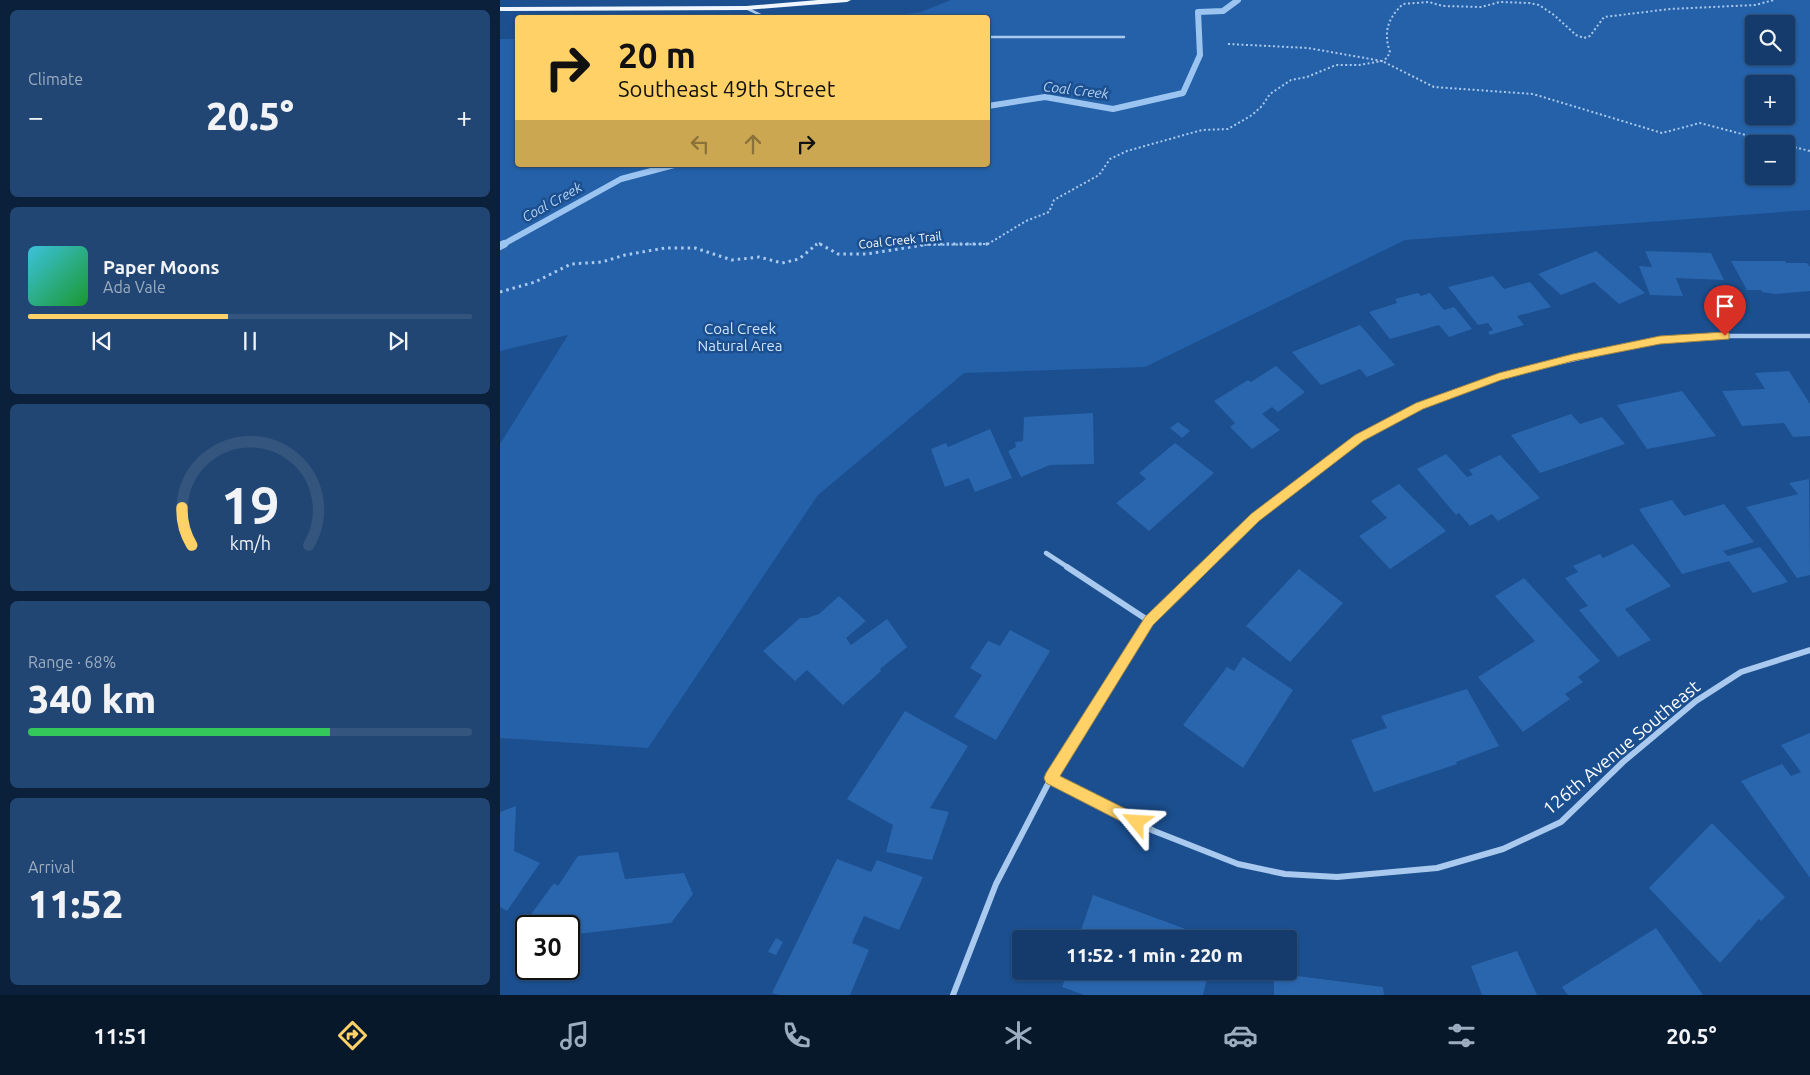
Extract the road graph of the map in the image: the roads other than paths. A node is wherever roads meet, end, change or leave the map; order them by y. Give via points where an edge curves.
1 (847, 0) edge
2 (746, 8) junction
3 (500, 9) edge
4 (761, 15) edge
5 (990, 37) edge
6 (1124, 37) dead end
7 (1810, 336) edge
8 (1046, 553) dead end
9 (1149, 621) junction
10 (1810, 650) edge
11 (1051, 778) junction
12 (953, 995) edge

1 - 2 main road
2 - 3 main road
2 - 4 lane
5 - 6 lane
7 - 9 street via 1660,340 1499,376 1420,406 1359,438 1255,518
8 - 9 street
9 - 11 street
10 - 11 street, 126th Avenue Southeast via 1741,672 1696,701 1623,762 1561,822 1503,849 1437,868 1337,877 1285,874 1238,864 1154,831
11 - 12 street via 996,884

